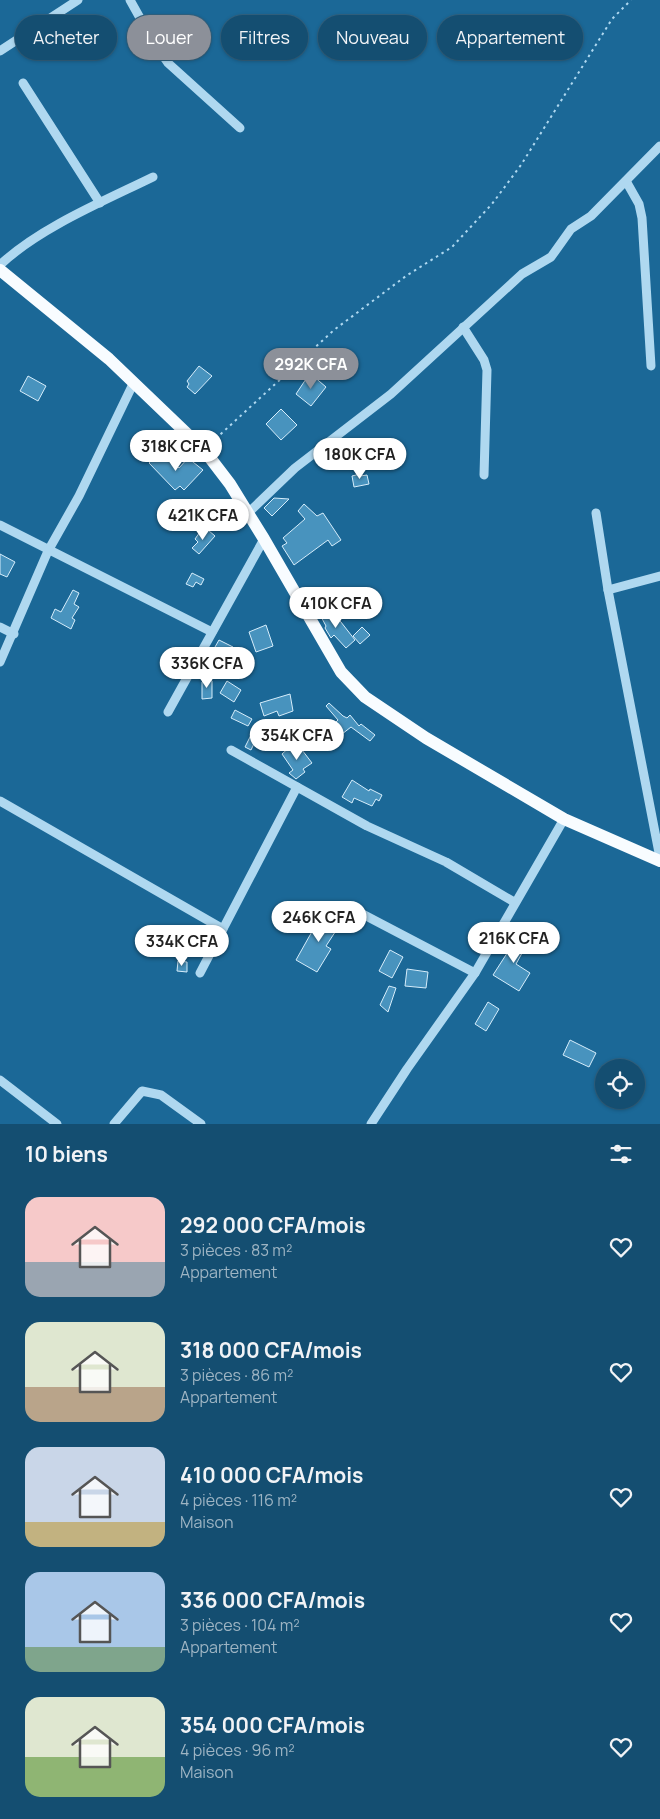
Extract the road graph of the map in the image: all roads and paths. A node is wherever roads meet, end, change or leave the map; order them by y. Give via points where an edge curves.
1 (78, 0) edge
2 (130, 0) edge
3 (631, 0) edge
4 (0, 51) edge
5 (23, 83) dead end
6 (240, 128) dead end
7 (660, 146) edge
8 (153, 177) dead end
9 (626, 181) junction
10 (100, 203) junction
11 (0, 266) edge
12 (0, 270) edge
13 (463, 328) junction
14 (651, 366) dead end
15 (134, 382) junction
16 (204, 450) junction
17 (484, 475) dead end
18 (596, 513) dead end
19 (247, 514) junction
20 (0, 525) edge
21 (264, 538) junction
22 (48, 551) junction
23 (660, 576) edge
24 (608, 590) junction
25 (0, 627) edge
26 (212, 632) junction
27 (14, 634) junction
28 (0, 662) edge
29 (168, 712) dead end
30 (232, 750) dead end
31 (297, 787) junction
32 (0, 801) edge
33 (564, 819) junction
34 (660, 860) edge
35 (514, 902) junction
36 (351, 908) dead end
37 (223, 929) junction
38 (200, 973) dead end
39 (475, 974) junction
40 (0, 1080) edge
41 (57, 1124) edge
42 (114, 1124) edge
43 (201, 1124) edge
44 (371, 1124) edge

1 - 4 street
2 - 6 street via 168,62
3 - 16 path via 612,19 521,165 492,204 452,247 406,276 334,330
5 - 10 street
7 - 9 street
8 - 10 street
9 - 13 street via 591,216 571,229 551,257 522,274
9 - 14 street via 639,204 642,218
10 - 11 street via 25,244
12 - 15 main road
13 - 17 street via 487,370
13 - 19 street via 391,394 295,468
15 - 16 main road
15 - 22 street
16 - 19 main road via 230,484
18 - 24 street
19 - 21 main road
20 - 22 street
21 - 26 street
21 - 33 main road via 333,660 350,683 426,738
22 - 26 street
22 - 27 street
23 - 24 street
24 - 34 street
25 - 27 street
26 - 29 street
27 - 28 street
30 - 31 street
31 - 35 street via 392,839 446,862
31 - 37 street
32 - 37 street
33 - 34 main road
33 - 35 street
35 - 39 street
36 - 39 street
37 - 38 street
39 - 44 street
40 - 41 street
42 - 43 street via 142,1091 161,1095

